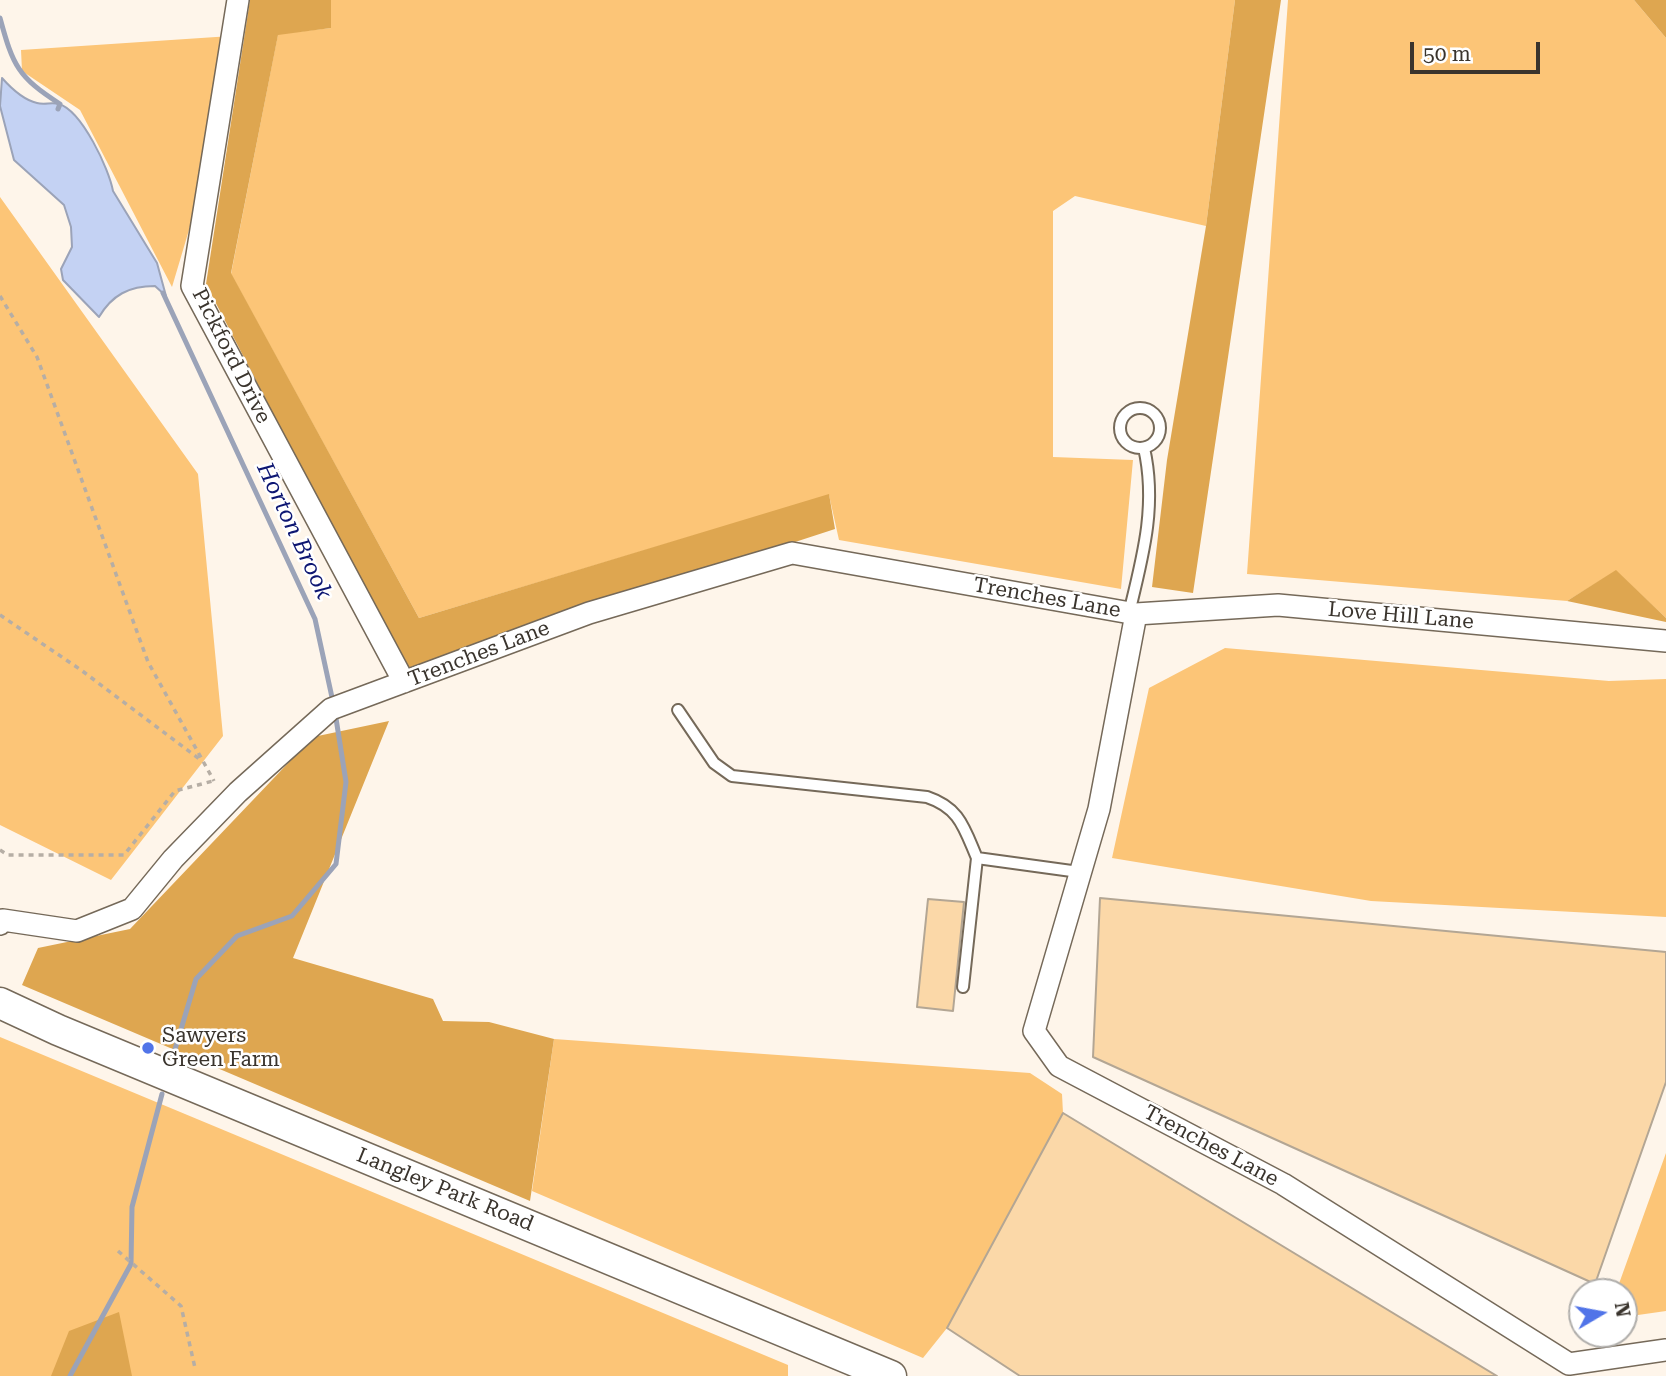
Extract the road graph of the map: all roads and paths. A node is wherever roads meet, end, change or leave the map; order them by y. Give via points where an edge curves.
1 (238, 0) edge
2 (0, 296) edge
3 (1144, 448) dead end
4 (1133, 613) junction
5 (0, 615) edge
6 (1666, 641) edge
7 (404, 682) junction
8 (678, 710) dead end
9 (204, 762) junction
10 (214, 781) junction
11 (238, 792) junction
12 (0, 850) edge
13 (976, 858) junction
14 (1079, 872) junction
15 (0, 924) edge
16 (963, 987) dead end
17 (0, 1003) edge
18 (118, 1251) dead end
19 (1666, 1350) edge
20 (195, 1368) dead end
21 (1567, 1370) edge
22 (891, 1376) edge

1 - 7 street, Pickford Drive via 192,286
2 - 9 path via 37,357 148,662
3 - 4 lane via 1151,476 1150,517
4 - 6 street, Love Hill Lane via 1278,605
4 - 7 street, Trenches Lane via 792,554 589,613
4 - 14 street, Trenches Lane via 1099,809
5 - 9 path
7 - 11 street, Trenches Lane via 335,708
8 - 13 lane via 714,763 732,776 948,804 964,826
9 - 10 path
10 - 11 path
10 - 12 path via 175,791 124,855 8,855
11 - 15 street, Trenches Lane via 132,909 77,931 3,920
13 - 14 lane
13 - 16 lane
14 - 21 street, Trenches Lane via 1034,1031 1059,1066 1283,1184
17 - 22 main road, Langley Park Road
18 - 20 path via 181,1306
19 - 21 street

